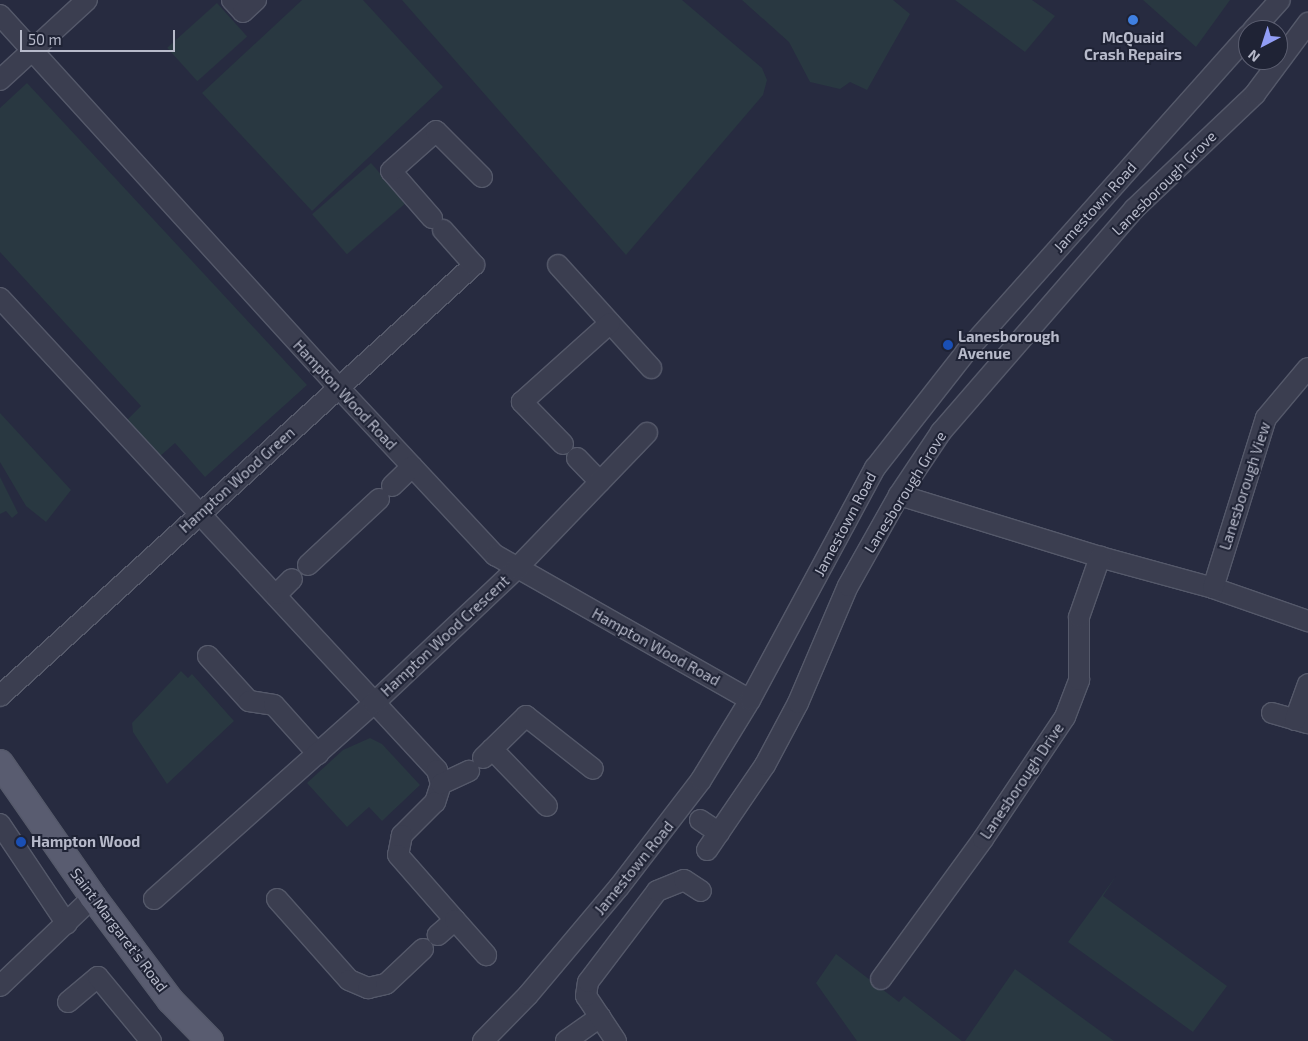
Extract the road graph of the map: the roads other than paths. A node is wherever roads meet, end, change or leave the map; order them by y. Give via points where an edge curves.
1 (87, 0) edge
2 (232, 0) edge
3 (256, 0) edge
4 (1280, 0) edge
5 (0, 15) edge
6 (1262, 20) edge
7 (1308, 23) edge
8 (1238, 47) edge
9 (32, 50) junction
10 (0, 80) edge
11 (482, 177) dead end
12 (558, 265) dead end
13 (0, 298) edge
14 (610, 323) junction
15 (651, 368) dead end
16 (1308, 368) edge
17 (338, 388) junction
18 (647, 433) dead end
19 (563, 444) dead end
20 (577, 458) dead end
21 (412, 467) junction
22 (600, 482) junction
23 (900, 495) junction
24 (198, 515) junction
25 (1100, 557) junction
26 (308, 564) dead end
27 (516, 569) junction
28 (292, 579) dead end
29 (1213, 588) junction
30 (277, 594) junction
31 (1308, 621) edge
32 (208, 656) dead end
33 (1308, 684) edge
34 (0, 696) edge
35 (750, 700) junction
36 (374, 703) junction
37 (1272, 713) dead end
38 (1302, 722) edge
39 (318, 754) junction
40 (481, 759) junction
41 (0, 763) edge
42 (592, 768) dead end
43 (441, 784) junction
44 (548, 806) dead end
45 (700, 820) dead end
46 (0, 824) edge
47 (719, 833) junction
48 (708, 850) dead end
49 (701, 891) dead end
50 (93, 897) junction
51 (277, 899) dead end
52 (154, 900) dead end
53 (455, 920) junction
54 (67, 924) junction
55 (438, 935) dead end
56 (423, 949) dead end
57 (486, 955) dead end
58 (881, 979) dead end
59 (0, 986) edge
60 (68, 1002) dead end
61 (600, 1017) junction
62 (151, 1041) edge
63 (210, 1041) edge
64 (483, 1041) edge
65 (566, 1041) edge
66 (616, 1041) edge

1 - 9 street
2 - 3 street via 243,12
4 - 6 street
5 - 9 street, Hampton Wood Road
7 - 23 street, Lanesborough Grove via 1255,94 1134,209 941,432
8 - 35 street, Jamestown Road via 966,352 874,468
9 - 10 street
9 - 17 street, Hampton Wood Road
11 - 17 street, Hampton Wood Green via 436,131 391,171 474,265
12 - 14 street
13 - 24 street
14 - 15 street
14 - 19 street via 522,402
16 - 29 street, Lanesborough View via 1266,418
17 - 21 street, Hampton Wood Road
17 - 24 street, Hampton Wood Green
18 - 22 street, Hampton Wood Crescent
20 - 22 street
21 - 26 street
21 - 27 street, Hampton Wood Road via 495,554
22 - 27 street, Hampton Wood Crescent
23 - 25 street
23 - 47 street, Lanesborough Grove via 848,586 798,703 766,766
24 - 30 street
24 - 34 street, Hampton Wood Green
25 - 29 street
25 - 58 street, Lanesborough Drive via 1079,617 1079,680 1065,717 984,840
27 - 35 street, Hampton Wood Road
27 - 36 street, Hampton Wood Crescent
28 - 30 street
29 - 31 street
30 - 36 street
32 - 39 street via 249,701 274,705
33 - 38 street
35 - 64 street, Jamestown Road via 668,828 528,995
36 - 39 street, Hampton Wood Crescent
36 - 43 street via 438,770
37 - 38 street
39 - 52 street, Hampton Wood Crescent
40 - 42 street via 526,716
40 - 43 street
40 - 44 street
41 - 50 main road, Saint Margaret's Road
43 - 53 street via 435,802 402,835 398,855
45 - 47 street
46 - 54 street
47 - 48 street, Lanesborough Grove
49 - 61 street via 684,880 657,891 588,982 586,996
50 - 54 street
50 - 63 main road, Saint Margaret's Road via 170,1000
51 - 56 street via 349,980 368,988 386,984
53 - 55 street
53 - 57 street
54 - 59 street
60 - 62 street via 98,977
61 - 65 street
61 - 66 street

